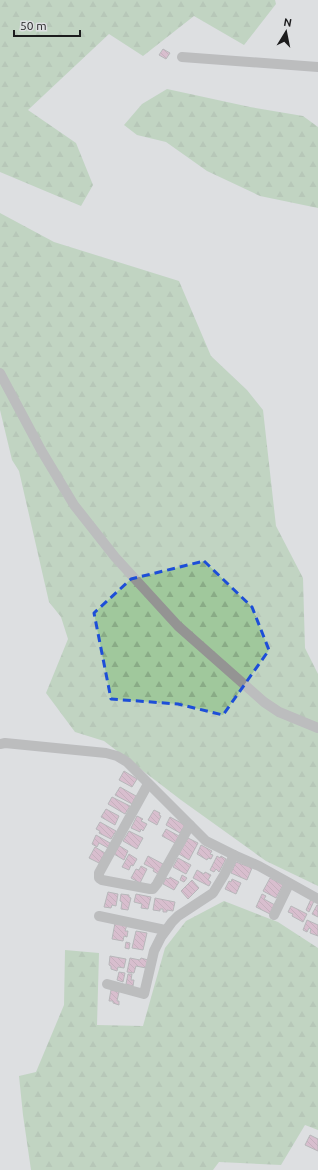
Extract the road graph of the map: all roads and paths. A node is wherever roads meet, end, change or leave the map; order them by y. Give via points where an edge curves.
1 (182, 57) dead end
2 (318, 67) edge
3 (0, 374) edge
4 (318, 728) edge
5 (0, 744) edge
6 (148, 784) junction
7 (190, 824) junction
8 (234, 855) junction
9 (288, 884) junction
10 (318, 899) edge
11 (274, 915) dead end
12 (99, 916) dead end
13 (165, 930) junction
14 (107, 984) dead end

1 - 2 street
3 - 4 street via 74,505 120,562 178,626 264,702 279,712
5 - 6 street via 117,756 127,762
6 - 7 street
6 - 7 street via 99,873 99,878 153,889
7 - 8 street via 206,841
8 - 9 street via 259,866
8 - 13 street via 213,893 178,916
9 - 10 street
9 - 11 street
12 - 13 street
13 - 14 street via 154,951 144,994

